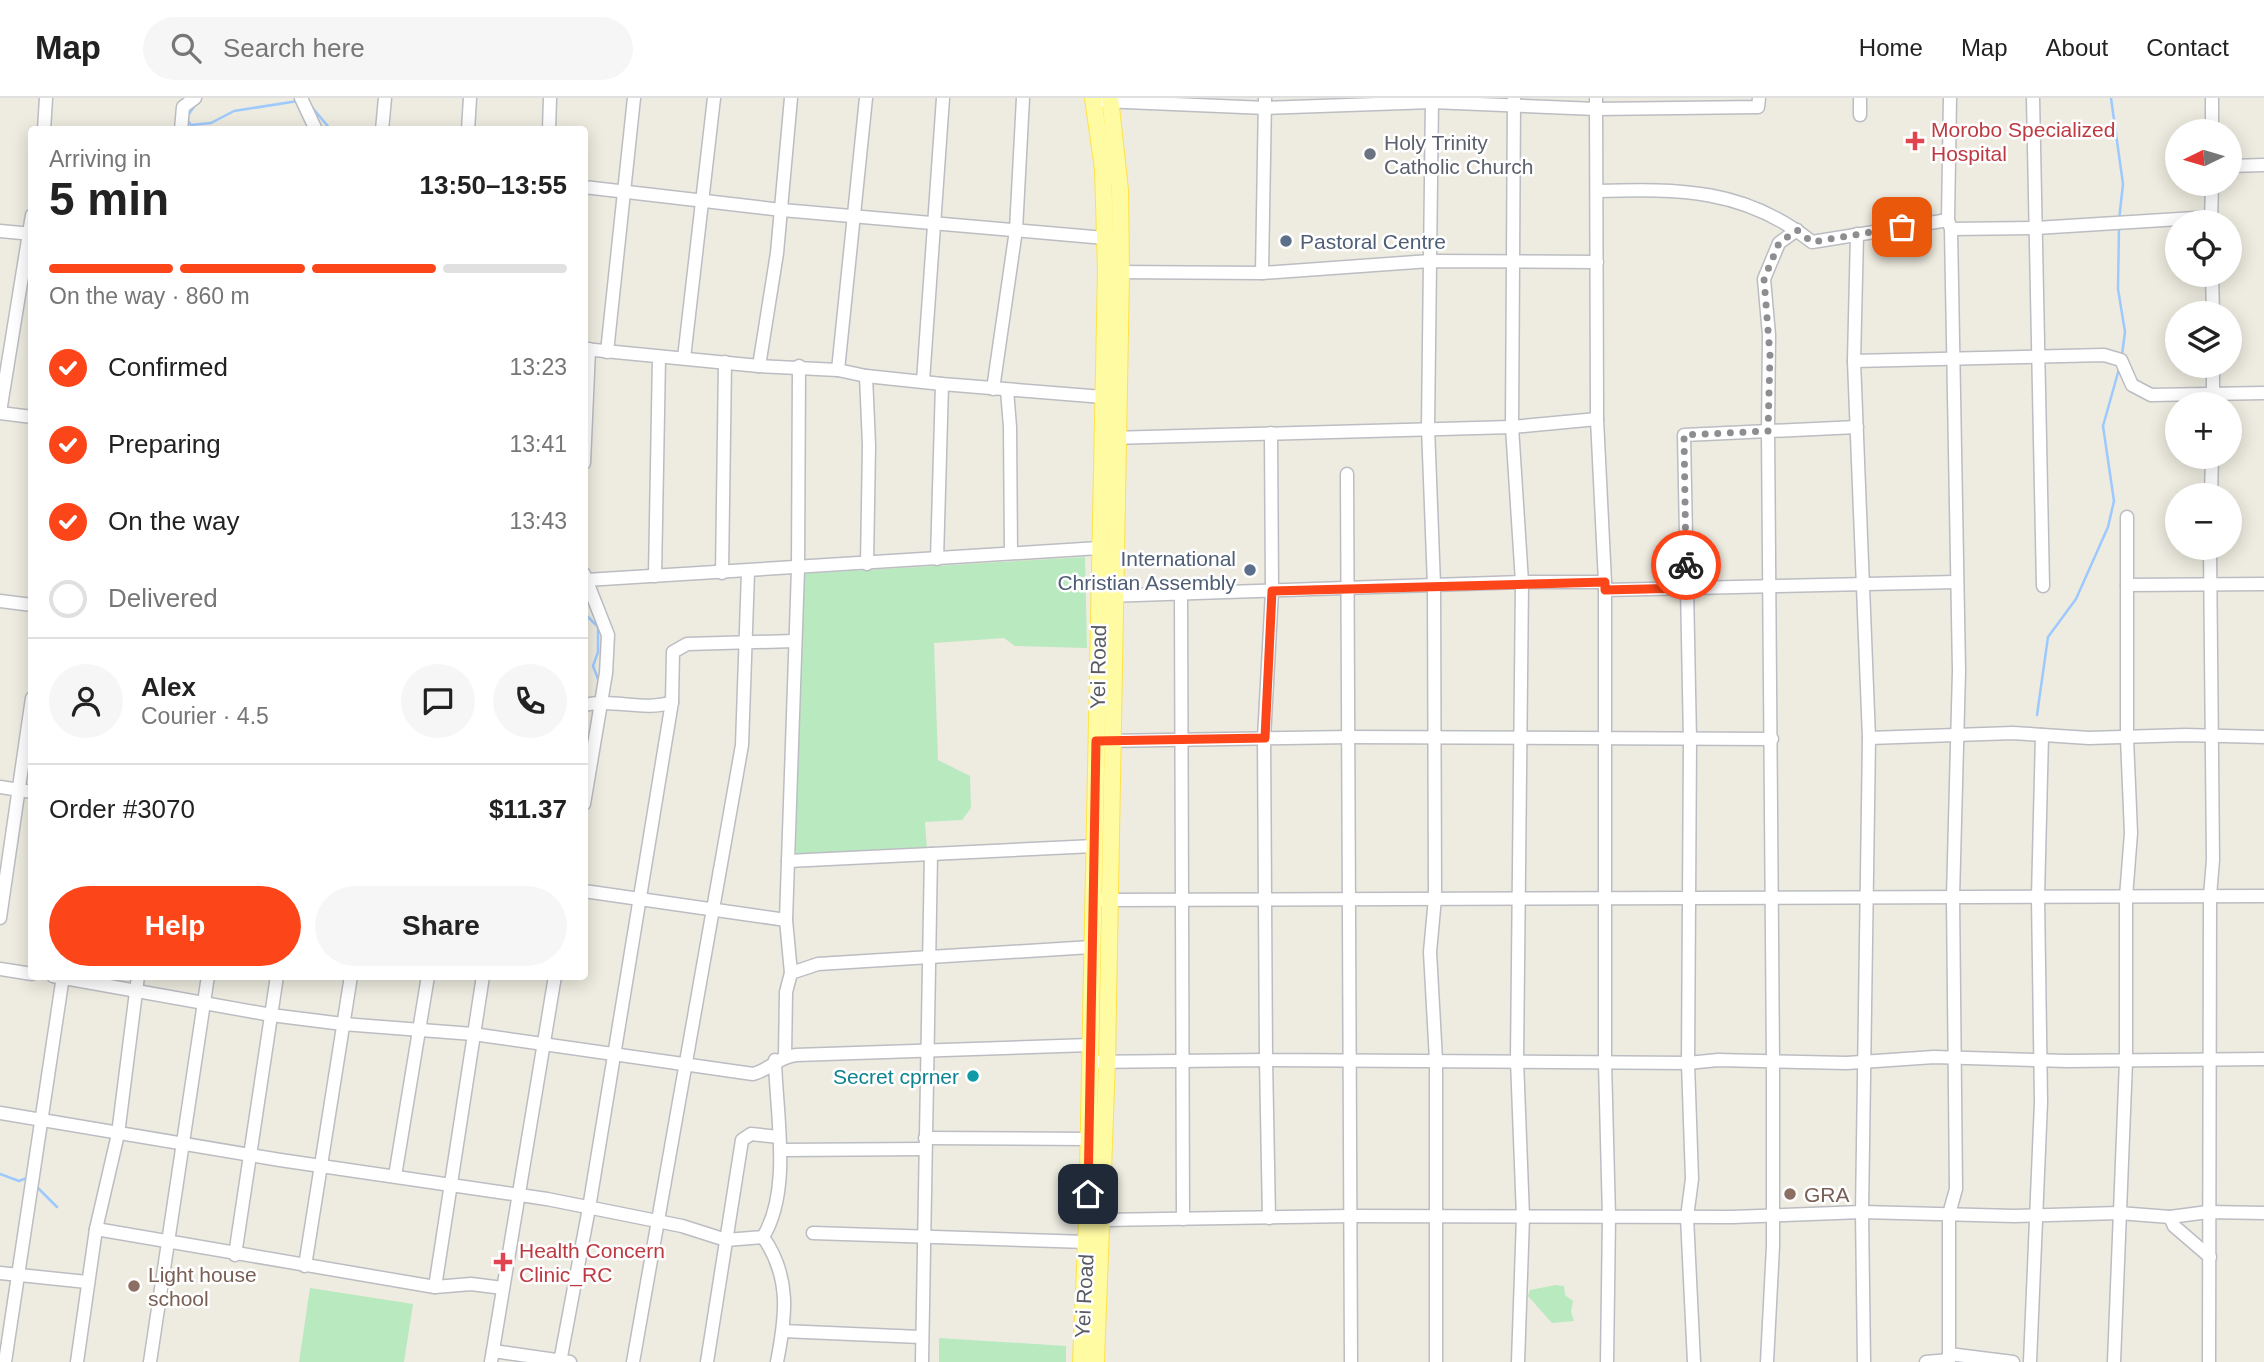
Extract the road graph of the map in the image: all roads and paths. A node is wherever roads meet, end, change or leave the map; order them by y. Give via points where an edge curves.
1 (46, 98) edge
2 (195, 98) edge
3 (301, 98) edge
4 (385, 98) edge
5 (470, 98) edge
6 (550, 98) edge
7 (634, 98) edge
8 (714, 98) edge
9 (791, 98) edge
10 (866, 98) edge
11 (943, 98) edge
12 (1023, 98) edge
13 (1759, 98) edge
14 (1860, 98) edge
15 (1950, 98) edge
16 (2033, 98) edge
17 (2212, 98) edge
18 (1102, 100) edge
19 (1432, 100) edge
20 (1177, 102) edge
21 (1349, 102) edge
22 (1266, 103) edge
23 (1514, 103) edge
24 (1596, 104) edge
25 (1860, 115) dead end
26 (2212, 119) edge
27 (44, 126) edge
28 (181, 126) edge
29 (314, 126) edge
30 (382, 126) edge
31 (468, 126) edge
32 (549, 126) edge
33 (2264, 165) edge
34 (2242, 166) edge
35 (588, 187) edge
36 (623, 191) junction
37 (1597, 191) junction
38 (701, 201) junction
39 (782, 210) junction
40 (853, 216) junction
41 (2165, 222) edge
42 (936, 223) junction
43 (1949, 224) junction
44 (2036, 228) junction
45 (1016, 230) junction
46 (1797, 230) junction
47 (0, 231) edge
48 (28, 234) edge
49 (1857, 234) junction
50 (1105, 239) junction
51 (28, 246) edge
52 (1512, 259) junction
53 (1430, 261) junction
54 (1597, 262) junction
55 (1114, 272) junction
56 (1262, 273) junction
57 (588, 349) edge
58 (607, 352) junction
59 (2037, 355) junction
60 (659, 357) junction
61 (1953, 357) junction
62 (684, 358) junction
63 (1854, 361) junction
64 (725, 362) junction
65 (759, 366) junction
66 (799, 366) junction
67 (838, 370) junction
68 (866, 376) junction
69 (923, 382) junction
70 (942, 384) junction
71 (993, 389) junction
72 (1007, 390) junction
73 (2264, 393) edge
74 (2165, 395) edge
75 (2242, 396) edge
76 (1103, 397) junction
77 (0, 413) edge
78 (28, 416) edge
79 (1597, 419) junction
80 (1428, 427) junction
81 (1512, 427) junction
82 (1857, 427) junction
83 (1768, 431) junction
84 (1271, 433) junction
85 (1110, 438) junction
86 (1347, 474) dead end
87 (2127, 517) dead end
88 (1100, 548) junction
89 (1011, 553) junction
90 (937, 559) junction
91 (2209, 560) edge
92 (867, 564) junction
93 (798, 569) junction
94 (748, 572) junction
95 (722, 573) junction
96 (655, 576) junction
97 (588, 577) edge
98 (1522, 582) junction
99 (1956, 582) junction
100 (1863, 583) junction
101 (588, 584) edge
102 (1770, 584) junction
103 (2208, 584) junction
104 (2264, 584) edge
105 (1434, 585) junction
106 (2127, 585) junction
107 (1605, 586) junction
108 (2043, 586) dead end
109 (1349, 588) junction
110 (1686, 588) junction
111 (1272, 591) junction
112 (1181, 594) junction
113 (1107, 596) junction
114 (0, 601) edge
115 (28, 604) edge
116 (795, 641) junction
117 (748, 642) junction
118 (600, 701) junction
119 (672, 702) junction
120 (588, 704) edge
121 (28, 722) edge
122 (1956, 734) junction
123 (2042, 735) junction
124 (2210, 736) junction
125 (1350, 737) junction
126 (1434, 737) junction
127 (1520, 737) junction
128 (2264, 737) edge
129 (1265, 738) junction
130 (1868, 738) junction
131 (2127, 738) junction
132 (1606, 739) junction
133 (1772, 739) junction
134 (1181, 740) junction
135 (1689, 740) junction
136 (1096, 741) junction
137 (1114, 741) junction
138 (588, 778) edge
139 (0, 787) edge
140 (17, 789) junction
141 (28, 791) edge
142 (1094, 846) junction
143 (931, 854) junction
144 (788, 861) junction
145 (588, 892) edge
146 (2264, 896) edge
147 (1606, 897) junction
148 (1689, 897) junction
149 (1773, 897) junction
150 (1866, 897) junction
151 (1953, 897) junction
152 (2038, 897) junction
153 (2126, 897) junction
154 (2210, 897) junction
155 (1179, 898) junction
156 (1266, 898) junction
157 (1350, 898) junction
158 (1435, 898) junction
159 (1518, 898) junction
160 (1092, 900) junction
161 (1110, 900) junction
162 (638, 901) junction
163 (715, 910) junction
164 (0, 918) edge
165 (786, 920) junction
166 (1091, 947) junction
167 (931, 956) junction
168 (0, 969) edge
169 (28, 973) edge
170 (791, 973) junction
171 (59, 980) edge
172 (74, 980) edge
173 (138, 980) edge
174 (208, 980) edge
175 (276, 980) edge
176 (350, 980) edge
177 (427, 980) edge
178 (482, 980) edge
179 (554, 980) edge
180 (136, 992) junction
181 (205, 1004) junction
182 (271, 1015) junction
183 (343, 1024) junction
184 (419, 1030) junction
185 (473, 1034) junction
186 (543, 1044) junction
187 (1090, 1045) junction
188 (928, 1049) junction
189 (612, 1054) junction
190 (780, 1058) junction
191 (1955, 1058) junction
192 (2264, 1059) edge
193 (1181, 1060) junction
194 (1266, 1060) junction
195 (1350, 1060) junction
196 (1436, 1060) junction
197 (1517, 1060) junction
198 (2039, 1060) junction
199 (2126, 1060) junction
200 (2209, 1060) junction
201 (1107, 1061) junction
202 (1090, 1062) junction
203 (1605, 1062) junction
204 (1865, 1062) junction
205 (1688, 1063) junction
206 (1773, 1063) junction
207 (684, 1064) junction
208 (0, 1113) edge
209 (42, 1120) junction
210 (118, 1134) junction
211 (1089, 1139) junction
212 (183, 1142) junction
213 (781, 1143) junction
214 (925, 1143) junction
215 (252, 1154) junction
216 (322, 1165) junction
217 (395, 1176) junction
218 (450, 1184) junction
219 (519, 1195) junction
220 (589, 1208) junction
221 (1862, 1212) junction
222 (2208, 1212) junction
223 (2119, 1213) junction
224 (2264, 1213) edge
225 (1949, 1214) junction
226 (2037, 1214) junction
227 (1351, 1216) junction
228 (1772, 1216) junction
229 (1269, 1217) junction
230 (1523, 1217) junction
231 (1609, 1217) junction
232 (1687, 1217) junction
233 (2170, 1217) junction
234 (1436, 1218) junction
235 (1182, 1219) junction
236 (1102, 1220) junction
237 (659, 1221) junction
238 (96, 1229) junction
239 (813, 1233) dead end
240 (923, 1234) junction
241 (763, 1237) junction
242 (726, 1240) junction
243 (168, 1242) junction
244 (1087, 1242) junction
245 (234, 1255) junction
246 (2210, 1257) junction
247 (305, 1266) junction
248 (0, 1273) edge
249 (19, 1276) junction
250 (87, 1282) junction
251 (435, 1287) junction
252 (503, 1288) junction
253 (783, 1331) junction
254 (920, 1337) junction
255 (492, 1357) edge
256 (1949, 1359) edge
257 (563, 1361) edge
258 (5, 1362) edge
259 (77, 1362) edge
260 (150, 1362) edge
261 (633, 1362) edge
262 (707, 1362) edge
263 (777, 1362) edge
264 (922, 1362) edge
265 (1081, 1362) edge
266 (1096, 1362) edge
267 (1350, 1362) edge
268 (1436, 1362) edge
269 (1518, 1362) edge
270 (1607, 1362) edge
271 (1694, 1362) edge
272 (1767, 1362) edge
273 (1864, 1362) edge
274 (1927, 1362) edge
275 (2013, 1362) edge
276 (2030, 1362) edge
277 (2114, 1362) edge
278 (2209, 1362) edge

1 - 27 street
2 - 28 street via 183,107
3 - 29 street
4 - 30 street
5 - 31 street
6 - 32 street
7 - 36 street
8 - 38 street
9 - 39 street
10 - 40 street
11 - 42 street
12 - 45 street
13 - 24 street via 1758,107
14 - 25 street
15 - 43 street
16 - 44 street
17 - 26 street
18 - 20 street
18 - 50 main road, Yei Road
18 - 55 main road, Yei Road via 1120,190
19 - 21 street
19 - 23 street
19 - 53 street
20 - 22 street
21 - 22 street
22 - 56 street
23 - 24 street
23 - 52 street
24 - 37 street
33 - 34 street
35 - 36 street
36 - 38 street
36 - 58 street
37 - 46 street via 1675,189 1729,197
37 - 54 street
38 - 39 street
38 - 62 street
39 - 40 street
39 - 65 street
40 - 42 street
40 - 67 street
41 - 44 street
42 - 45 street
42 - 69 street
43 - 44 street
43 - 49 street
43 - 61 street
44 - 59 street
45 - 50 street
45 - 71 street
46 - 49 street via 1812,242
46 - 83 street via 1779,243 1764,279 1770,362
47 - 48 street
49 - 63 street
50 - 55 main road, Yei Road
51 - 77 street
52 - 53 street
52 - 54 street
52 - 81 street
53 - 56 street
53 - 80 street
54 - 79 street
55 - 56 street
55 - 76 main road, Yei Road
55 - 85 main road, Yei Road
57 - 58 street
58 - 60 street
59 - 61 street
59 - 74 street via 2104,355 2121,360 2132,386
59 - 108 street
60 - 62 street
60 - 96 street
61 - 63 street
61 - 99 street
62 - 64 street
63 - 82 street
64 - 65 street
64 - 95 street
65 - 66 street
66 - 67 street
66 - 93 street
67 - 68 street
68 - 69 street
68 - 92 street
69 - 70 street
70 - 71 street
70 - 90 street
71 - 72 street
72 - 76 street
72 - 89 street
73 - 75 street
76 - 85 main road, Yei Road
77 - 78 street
79 - 81 street
79 - 107 street
80 - 81 street
80 - 84 street
80 - 105 street
81 - 98 street
82 - 83 street
82 - 100 street
83 - 102 street
83 - 110 street via 1684,435
84 - 85 street
84 - 111 street
85 - 88 main road, Yei Road
85 - 113 main road, Yei Road
86 - 109 street
87 - 106 street
88 - 89 street
88 - 113 main road, Yei Road
89 - 90 street
90 - 92 street
91 - 103 street
92 - 93 street
93 - 94 street
93 - 116 street
94 - 95 street
94 - 117 street
95 - 96 street
96 - 97 street
98 - 105 street
98 - 107 street
98 - 127 street
99 - 100 street
99 - 122 street
100 - 102 street
100 - 130 street
101 - 118 street via 608,635
102 - 110 street
102 - 133 street
103 - 104 street
103 - 106 street
103 - 124 street
105 - 109 street
105 - 126 street
106 - 131 street
107 - 110 street
107 - 132 street
109 - 111 street
109 - 125 street
110 - 135 street
111 - 112 street
111 - 129 street
112 - 113 street
112 - 134 street
113 - 136 main road, Yei Road
113 - 137 main road, Yei Road
114 - 115 street
116 - 117 street
116 - 144 street
117 - 119 street via 677,648 673,652
117 - 163 street via 742,745
118 - 119 street
118 - 120 street
118 - 138 street
119 - 162 street
121 - 140 street
122 - 123 street
122 - 130 street
122 - 151 street
123 - 131 street
123 - 152 street
124 - 128 street
124 - 131 street
124 - 154 street
125 - 126 street
125 - 129 street
125 - 157 street
126 - 127 street
126 - 158 street
127 - 132 street
127 - 159 street
129 - 134 street
129 - 156 street
130 - 150 street
131 - 153 street via 2131,833
132 - 135 street
132 - 147 street
133 - 135 street
133 - 149 street
134 - 137 street
134 - 155 street
135 - 148 street
136 - 137 street
136 - 142 main road, Yei Road
137 - 161 main road, Yei Road
139 - 140 street
140 - 141 street
140 - 164 street
142 - 143 street
142 - 160 main road, Yei Road
143 - 144 street
143 - 167 street
144 - 165 street
145 - 162 street
146 - 154 street
147 - 148 street
147 - 159 street
147 - 203 street
148 - 149 street
148 - 205 street
149 - 150 street
149 - 206 street
150 - 151 street
150 - 204 street
151 - 152 street
151 - 191 street
152 - 153 street
152 - 198 street
153 - 154 street
153 - 199 street
154 - 200 street
155 - 156 street
155 - 161 street
155 - 193 street
156 - 157 street
156 - 194 street
157 - 158 street
157 - 195 street
158 - 159 street
158 - 196 street via 1430,952
159 - 197 street
160 - 161 street
160 - 166 main road, Yei Road
161 - 201 main road, Yei Road
162 - 163 street
162 - 189 street
163 - 165 street
163 - 207 street
165 - 170 street
166 - 167 street
166 - 187 main road, Yei Road
167 - 170 street via 818,964
167 - 188 street
168 - 169 street
170 - 190 street
171 - 209 street
172 - 180 street
173 - 180 street
174 - 181 street
175 - 182 street
176 - 183 street
177 - 184 street
178 - 185 street
179 - 186 street
180 - 181 street
180 - 210 street
181 - 182 street
181 - 212 street
182 - 183 street
182 - 215 street
183 - 184 street
183 - 216 street
184 - 185 street
184 - 217 street
185 - 186 street
185 - 218 street
186 - 189 street
186 - 219 street
187 - 188 street
187 - 202 main road, Yei Road
188 - 190 street
188 - 214 street
189 - 207 street
189 - 220 street
190 - 207 street via 753,1074
190 - 213 street
191 - 198 street
191 - 204 street
191 - 225 street via 1956,1189
192 - 200 street
193 - 194 street
193 - 201 street
193 - 235 street
194 - 195 street
194 - 229 street
195 - 196 street
195 - 227 street
196 - 197 street
196 - 234 street
197 - 203 street
197 - 230 street
198 - 199 street
198 - 226 street
199 - 200 street
199 - 223 street
200 - 222 street
201 - 202 street
201 - 236 main road, Yei Road
202 - 211 main road, Yei Road
203 - 205 street
203 - 231 street
204 - 206 street
204 - 221 street
205 - 206 street via 1718,1059
205 - 232 street via 1692,1179
206 - 228 street
207 - 237 street
208 - 209 street
209 - 210 street
209 - 249 street
210 - 212 street
210 - 238 street
211 - 214 street
211 - 244 main road, Yei Road
212 - 215 street
212 - 243 street
213 - 214 street
213 - 241 street via 773,1214
213 - 242 street via 751,1134 742,1140
214 - 240 street
215 - 216 street
215 - 245 street
216 - 217 street
216 - 247 street
217 - 218 street
218 - 219 street
218 - 251 street
219 - 220 street
219 - 252 street
220 - 237 street
220 - 257 street
221 - 225 street
221 - 228 street
221 - 273 street
222 - 224 street
222 - 233 street
222 - 246 street
223 - 226 street
223 - 233 street
223 - 277 street
225 - 226 street
225 - 256 street
226 - 276 street
227 - 229 street
227 - 234 street
227 - 267 street
228 - 232 street
228 - 272 street
229 - 235 street
230 - 231 street
230 - 234 street
230 - 269 street
231 - 232 street
231 - 270 street
232 - 271 street
233 - 246 street via 2174,1226
234 - 268 street
235 - 236 street
236 - 266 main road, Yei Road
237 - 242 street
237 - 261 street
238 - 243 street
238 - 250 street
239 - 240 street
240 - 244 street
240 - 254 street
241 - 242 street
241 - 253 street via 776,1255 782,1275
242 - 262 street
243 - 245 street
243 - 260 street
244 - 265 main road, Yei Road
245 - 247 street
246 - 278 street
247 - 251 street
248 - 249 street
249 - 250 street
249 - 258 street
250 - 259 street
251 - 252 street via 471,1284
252 - 255 street
253 - 254 street
253 - 263 street
254 - 264 street
255 - 257 street
256 - 274 street
256 - 275 street

